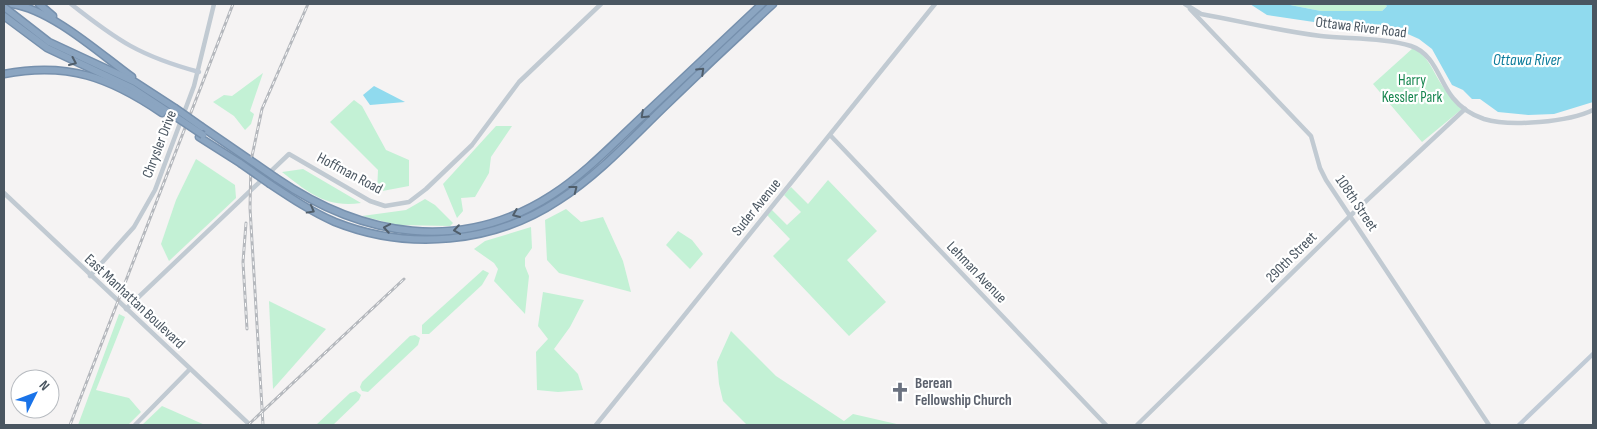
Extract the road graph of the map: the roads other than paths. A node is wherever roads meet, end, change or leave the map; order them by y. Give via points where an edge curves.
1 (12, 4) edge
2 (39, 4) edge
3 (71, 4) edge
4 (214, 4) edge
5 (601, 4) edge
6 (773, 4) edge
7 (935, 4) edge
8 (1185, 4) edge
9 (761, 5) edge
10 (4, 8) edge
11 (4, 16) edge
12 (1202, 16) junction
13 (72, 34) junction
14 (199, 72) junction
15 (4, 74) edge
16 (90, 75) junction
17 (4, 78) edge
18 (149, 91) junction
19 (1465, 109) junction
20 (1593, 110) edge
21 (171, 113) junction
22 (830, 135) junction
23 (4, 193) edge
24 (1350, 216) junction
25 (90, 276) junction
26 (126, 309) junction
27 (1593, 354) edge
28 (190, 369) junction
29 (135, 425) edge
30 (250, 425) edge
31 (596, 425) edge
32 (1106, 425) edge
33 (1137, 425) edge
34 (1490, 425) edge
35 (1519, 425) edge

1 - 13 highway via 47,16
2 - 13 highway
3 - 14 main road via 136,50
4 - 14 street, Chrysler Drive
5 - 26 street, Hoffman Road via 528,72 480,136 417,197 398,205 378,204 288,154
21 -> 6 highway, bridge via 308,209 350,227 396,238 427,240 466,236 525,219 574,190
7 - 22 street, Suder Avenue
8 - 12 street, Ottawa River Road
9 -> 21 highway, bridge via 569,183 522,211 478,226 436,231 392,229 351,219 313,202 202,127
10 - 18 highway via 55,45 116,72
11 -> 21 highway via 47,48 132,88
12 - 19 street, Ottawa River Road via 1319,36 1413,46 1430,58 1447,90
12 - 24 street, 108th Street via 1311,136 1322,172
13 - 18 highway
14 - 25 street, Chrysler Drive via 147,207 123,240
15 - 16 highway via 50,69
16 - 17 highway via 45,72
16 - 21 highway
18 - 21 highway
19 - 20 street, Ottawa River Road via 1483,118 1505,122 1565,118
19 - 24 street, 290th Street
22 - 31 street, Suder Avenue
22 - 32 street, Lehman Avenue
23 - 25 street, East Manhattan Boulevard
24 - 33 street, 290th Street
24 - 34 street, 108th Street
25 - 26 street, East Manhattan Boulevard
26 - 28 street, East Manhattan Boulevard
27 - 35 main road
28 - 29 street
28 - 30 street, East Manhattan Boulevard

